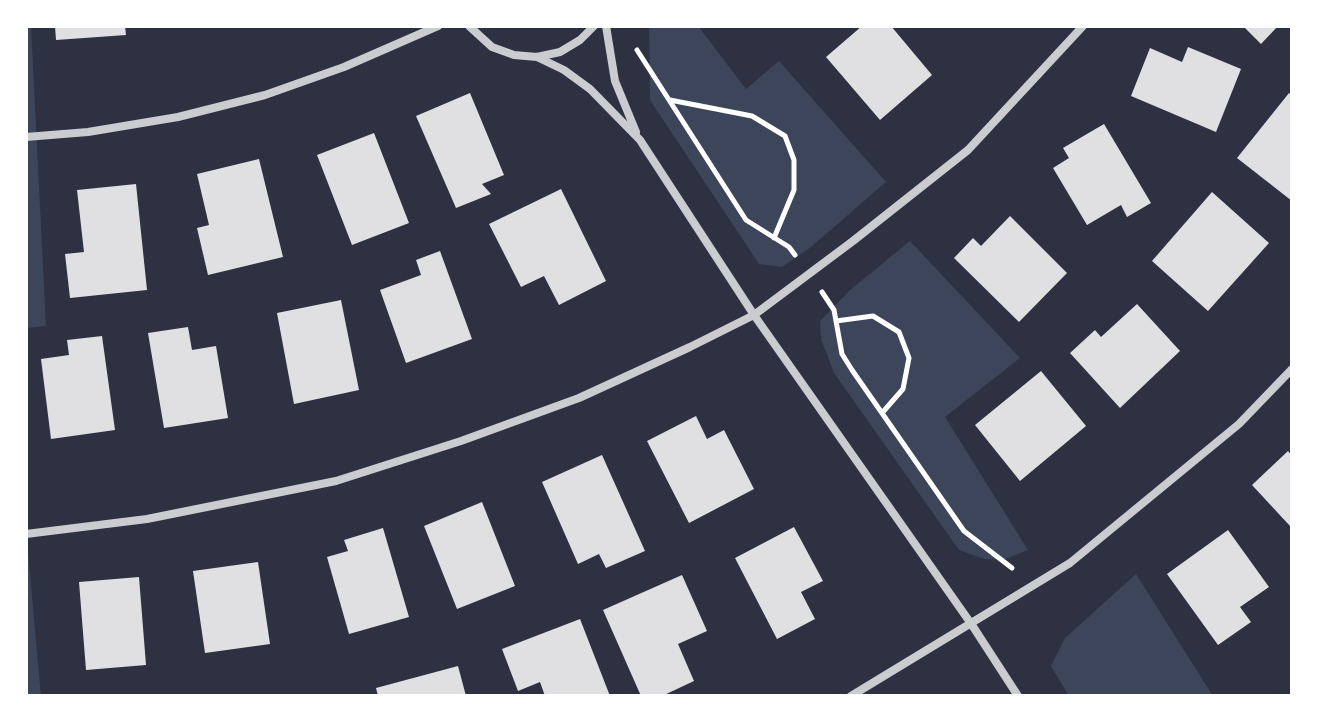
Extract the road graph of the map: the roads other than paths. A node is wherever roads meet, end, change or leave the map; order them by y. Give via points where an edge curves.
1 (438, 26) edge
2 (469, 26) edge
3 (594, 26) edge
4 (606, 26) edge
5 (1083, 26) edge
6 (537, 57) junction
7 (26, 137) edge
8 (640, 140) junction
9 (754, 315) junction
10 (1292, 369) edge
11 (26, 534) edge
12 (972, 625) junction
13 (851, 696) edge
14 (1018, 696) edge

1 - 7 street via 265,95 178,117
2 - 6 street via 492,47
3 - 6 street via 560,52
4 - 8 street via 615,81
5 - 9 street via 968,150
6 - 8 street via 590,89
8 - 9 street
9 - 11 street via 579,398 336,481 147,519
9 - 12 street
10 - 12 street via 1227,434 1070,563
12 - 13 street
12 - 14 street

